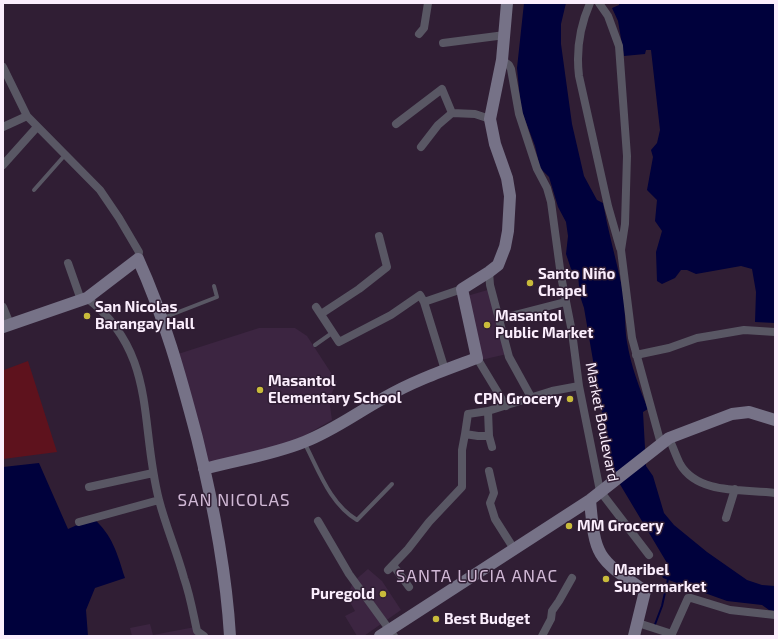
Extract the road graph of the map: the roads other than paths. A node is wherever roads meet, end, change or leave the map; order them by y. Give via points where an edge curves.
1 (428, 3) edge
2 (507, 3) edge
3 (590, 3) edge
4 (599, 3) edge
5 (419, 34) dead end
6 (505, 35) junction
7 (443, 43) dead end
8 (502, 60) junction
9 (3, 67) edge
10 (452, 113) junction
11 (27, 116) junction
12 (490, 119) junction
13 (396, 124) dead end
14 (3, 127) edge
15 (37, 127) junction
16 (421, 147) dead end
17 (65, 155) junction
18 (3, 165) edge
19 (34, 190) dead end
20 (379, 236) dead end
21 (621, 250) junction
22 (138, 259) junction
23 (68, 263) dead end
24 (489, 272) junction
25 (214, 286) dead end
26 (462, 289) junction
27 (84, 299) junction
28 (424, 302) junction
29 (565, 302) junction
30 (3, 307) edge
31 (162, 318) junction
32 (499, 319) junction
33 (7, 325) edge
34 (332, 332) junction
35 (775, 332) edge
36 (315, 345) dead end
37 (636, 355) junction
38 (477, 358) junction
39 (445, 370) junction
40 (579, 386) junction
41 (531, 398) junction
42 (506, 406) junction
43 (488, 411) junction
44 (774, 418) edge
45 (465, 434) junction
46 (489, 436) junction
47 (665, 441) junction
48 (304, 442) junction
49 (492, 446) dead end
50 (204, 469) junction
51 (489, 471) dead end
52 (153, 473) junction
53 (392, 484) dead end
54 (89, 487) dead end
55 (735, 489) junction
56 (600, 491) junction
57 (775, 493) edge
58 (159, 500) junction
59 (590, 500) junction
60 (726, 518) dead end
61 (318, 521) dead end
62 (79, 522) dead end
63 (514, 549) junction
64 (649, 555) dead end
65 (572, 578) dead end
66 (409, 587) dead end
67 (775, 615) edge
68 (638, 623) junction
69 (200, 634) edge
70 (388, 634) edge
71 (671, 635) edge
72 (230, 636) edge
73 (542, 636) edge
74 (634, 636) edge

1 - 5 street via 424,28
2 - 6 street
3 - 21 street via 581,30 579,76 608,206
4 - 21 street via 608,16 619,46 627,156 625,224
6 - 7 street
6 - 8 street
8 - 12 street
8 - 29 street, Market Boulevard via 511,69 518,114 537,169 550,195
9 - 11 street
10 - 12 street via 475,114
10 - 13 street via 442,89
10 - 16 street via 438,125
11 - 14 street
11 - 15 street
12 - 24 street via 510,196 506,247 501,260
15 - 17 street
15 - 18 street
17 - 19 lane
17 - 22 street via 100,190 138,252
20 - 34 street via 387,267 359,289 319,311
21 - 37 street
22 - 27 street
22 - 31 street
23 - 27 street
24 - 26 street
24 - 32 street
25 - 31 lane via 217,298
26 - 28 street
26 - 38 street
27 - 33 street
27 - 52 street via 101,310 117,329 138,368
28 - 34 street via 420,295 391,315 339,342
28 - 39 street
29 - 32 street
29 - 40 street, Market Boulevard
30 - 33 street
31 - 50 street via 184,388
32 - 41 street via 509,357
34 - 36 lane
35 - 37 street via 744,330 697,338 669,348
37 - 47 street
38 - 39 street
38 - 42 street
39 - 48 street via 384,398
40 - 41 street via 552,390
40 - 56 street, Market Boulevard
41 - 42 street
42 - 43 street
43 - 45 street via 468,414
43 - 46 street
44 - 47 street via 749,412 732,414
45 - 46 street
45 - 66 street via 462,450 462,487 390,567
46 - 49 street
47 - 55 street via 681,465 699,483
47 - 56 street
48 - 50 street
48 - 53 lane via 333,499 348,515 357,520
50 - 72 street via 216,526
51 - 63 street via 494,493 490,503 495,519
52 - 54 street
52 - 58 street
55 - 57 street
55 - 60 street
56 - 59 street
56 - 64 street, Market Boulevard
58 - 62 street
58 - 69 street
59 - 63 street
59 - 68 street via 592,532 597,551 612,569 645,591
61 - 70 street
63 - 70 street
65 - 73 street via 552,611 551,619
67 - 71 street via 730,610 688,598
68 - 71 street
68 - 74 street

